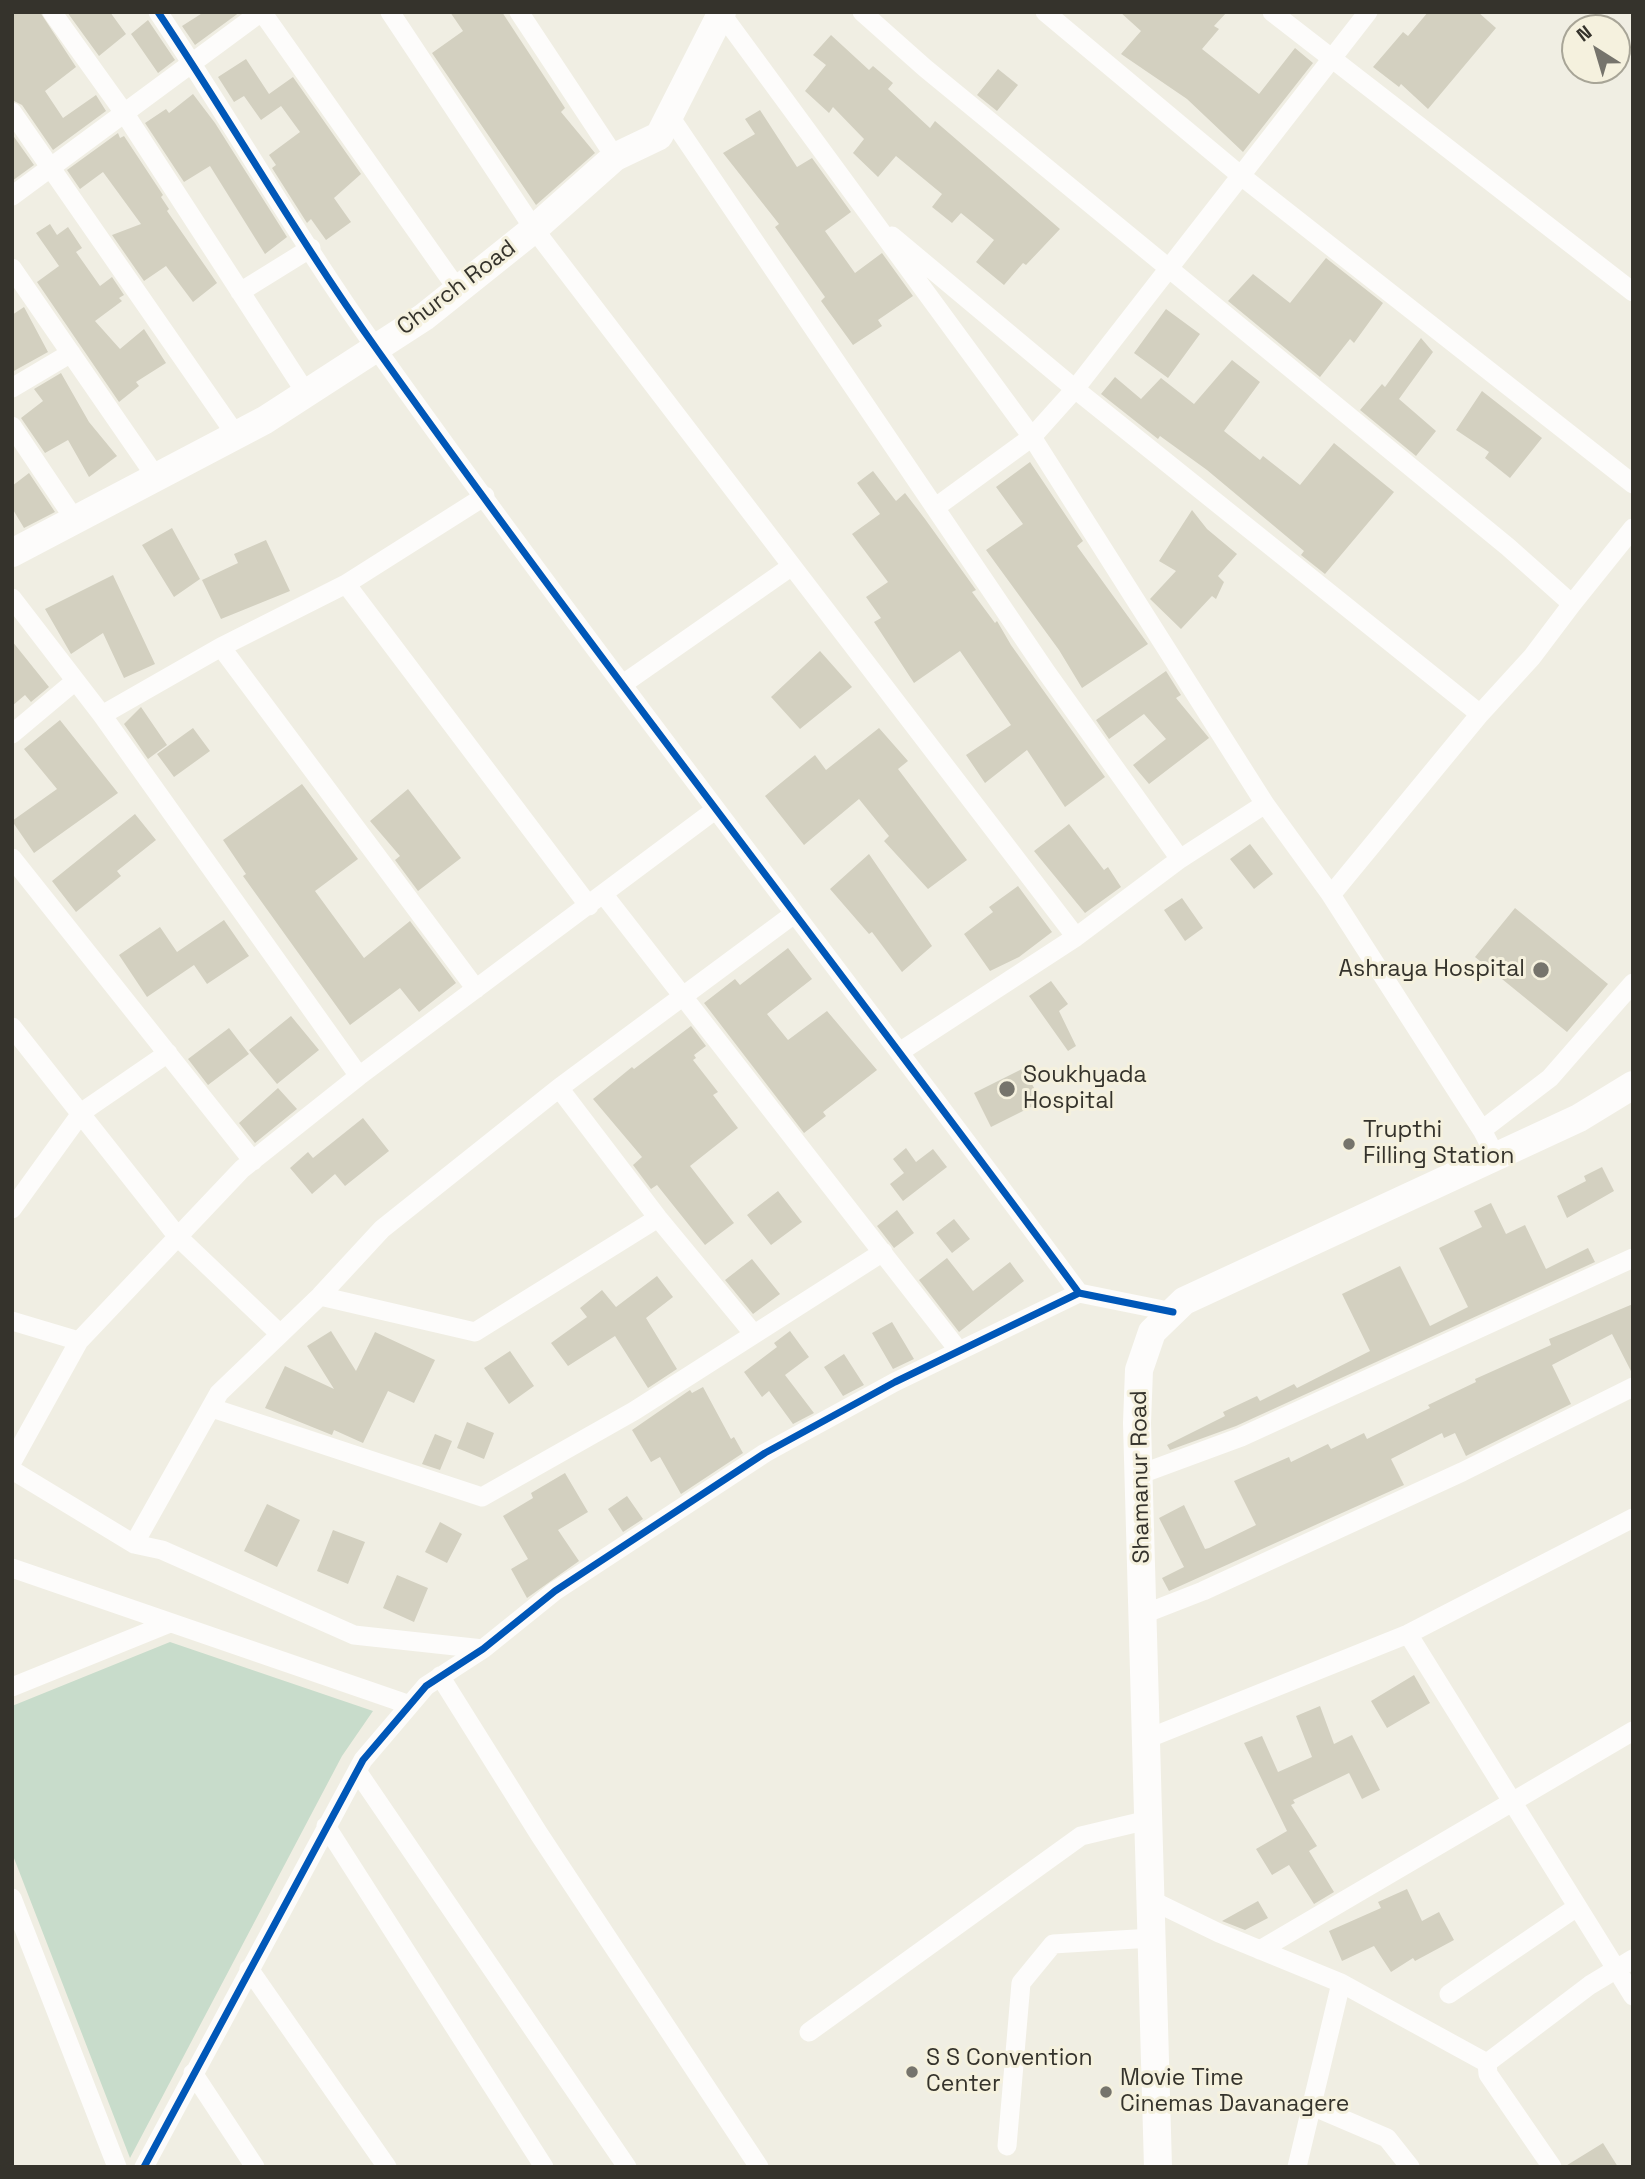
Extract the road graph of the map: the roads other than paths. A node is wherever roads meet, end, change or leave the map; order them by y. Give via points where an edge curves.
1 (52, 12) edge
2 (158, 12) edge
3 (262, 12) edge
4 (390, 12) edge
5 (519, 12) edge
6 (862, 12) edge
7 (1045, 12) edge
8 (1272, 12) edge
9 (1368, 12) edge
10 (721, 13) edge
11 (1331, 57) junction
12 (192, 63) junction
13 (12, 112) edge
14 (125, 114) junction
15 (671, 118) junction
16 (615, 157) junction
17 (52, 167) junction
18 (1240, 175) junction
19 (12, 196) edge
20 (868, 215) junction
21 (534, 229) junction
22 (311, 248) junction
23 (12, 268) edge
24 (1168, 269) junction
25 (458, 290) junction
26 (240, 292) junction
27 (1633, 292) edge
28 (376, 348) junction
29 (71, 353) junction
30 (12, 388) edge
31 (1075, 389) junction
32 (306, 393) junction
33 (12, 426) edge
34 (236, 435) junction
35 (1032, 437) junction
36 (156, 477) junction
37 (1633, 484) edge
38 (485, 496) junction
39 (936, 507) junction
40 (75, 520) junction
41 (1633, 528) edge
42 (12, 553) edge
43 (792, 566) junction
44 (346, 584) junction
45 (12, 598) edge
46 (1572, 604) junction
47 (221, 647) junction
48 (75, 682) junction
49 (623, 684) junction
50 (1480, 714) junction
51 (102, 715) junction
52 (12, 734) edge
53 (1265, 804) junction
54 (715, 810) junction
55 (12, 858) edge
56 (1180, 859) junction
57 (1331, 895) junction
58 (597, 901) junction
59 (794, 914) junction
60 (1076, 937) junction
61 (1633, 983) edge
62 (476, 989) junction
63 (684, 997) junction
64 (15, 1038) edge
65 (901, 1051) junction
66 (168, 1053) junction
67 (359, 1076) junction
68 (1633, 1085) edge
69 (559, 1088) junction
70 (82, 1112) junction
71 (1482, 1130) junction
72 (1496, 1157) junction
73 (253, 1161) junction
74 (12, 1209) edge
75 (658, 1218) junction
76 (178, 1237) junction
77 (883, 1252) junction
78 (1633, 1258) edge
79 (1079, 1293) junction
80 (320, 1296) junction
81 (1173, 1312) junction
82 (12, 1321) edge
83 (753, 1333) junction
84 (280, 1334) junction
85 (79, 1341) junction
86 (958, 1351) junction
87 (1633, 1387) edge
88 (212, 1408) junction
89 (12, 1462) edge
90 (12, 1471) edge
91 (1138, 1475) junction
92 (1633, 1518) edge
93 (134, 1544) junction
94 (12, 1568) edge
95 (1144, 1614) junction
96 (170, 1623) junction
97 (1408, 1634) junction
98 (483, 1650) junction
99 (440, 1676) junction
100 (12, 1687) edge
101 (410, 1705) junction
102 (1633, 1731) edge
103 (1144, 1740) junction
104 (357, 1771) junction
105 (1511, 1802) junction
106 (1148, 1820) junction
107 (326, 1826) junction
108 (12, 1898) edge
109 (1151, 1900) junction
110 (1577, 1907) junction
111 (1152, 1938) junction
112 (1260, 1950) junction
113 (1633, 1959) edge
114 (249, 1969) junction
115 (1615, 1969) junction
116 (1341, 1983) junction
117 (1449, 1994) dead end
118 (1633, 1996) edge
119 (809, 2032) dead end
120 (1487, 2063) junction
121 (193, 2073) junction
122 (1312, 2106) junction
123 (1007, 2146) dead end
124 (117, 2167) edge
125 (144, 2167) edge
126 (255, 2167) edge
127 (387, 2167) edge
128 (544, 2167) edge
129 (627, 2167) edge
130 (760, 2167) edge
131 (1158, 2167) edge
132 (1297, 2167) edge
133 (1410, 2167) edge
134 (1552, 2167) edge

1 - 14 street
2 - 12 street
3 - 12 street
3 - 25 street
4 - 21 street
5 - 16 street
6 - 24 street
7 - 18 street
8 - 11 street
9 - 11 street
10 - 15 main road, Church Road
10 - 20 street
11 - 18 street
11 - 27 street
12 - 14 street
12 - 22 street
13 - 17 street
14 - 17 street
14 - 26 street
15 - 16 main road, Church Road via 659,136
15 - 39 street
16 - 21 main road, Church Road
17 - 19 street
17 - 34 street
18 - 24 street
18 - 37 street
20 - 31 street
20 - 35 street
21 - 25 main road, Church Road
21 - 43 street
22 - 26 street
22 - 28 street
23 - 29 street
24 - 31 street
24 - 46 street
25 - 28 main road, Church Road
26 - 32 street
28 - 32 main road, Church Road
28 - 38 street
29 - 30 street
29 - 36 street
31 - 35 street
31 - 50 street
32 - 34 main road, Church Road
33 - 40 street
34 - 36 main road, Church Road
35 - 39 street
35 - 53 street
36 - 40 main road, Church Road
38 - 44 street
38 - 49 street
39 - 56 street
40 - 42 main road, Church Road
41 - 46 street
43 - 49 street
43 - 60 street
44 - 47 street
44 - 58 street
45 - 48 street
46 - 50 street
47 - 51 street
47 - 62 street
48 - 51 street
48 - 52 street
49 - 54 street
50 - 57 street
51 - 67 street
53 - 56 street
53 - 57 street
54 - 58 street
54 - 59 street
55 - 66 street
56 - 60 street
57 - 71 street
58 - 62 street
58 - 63 street
59 - 63 street
59 - 65 street
60 - 65 street
61 - 71 street via 1550,1078
62 - 67 street
63 - 69 street
63 - 77 street
64 - 70 street
65 - 79 street
66 - 70 street
66 - 73 street
67 - 73 street
68 - 72 main road, Shamanur Road via 1578,1118
69 - 75 street
69 - 80 street via 382,1230
70 - 74 street
70 - 76 street
71 - 72 street
72 - 81 main road, Shamanur Road via 1220,1283 1184,1301
73 - 76 street
75 - 80 street via 475,1332
75 - 83 street
76 - 84 street
76 - 85 street
77 - 83 street
77 - 86 street
78 - 91 street via 1241,1437
79 - 81 street
79 - 86 street
80 - 84 street
81 - 91 main road, Shamanur Road via 1152,1332 1139,1370
82 - 85 street
83 - 88 street via 634,1411 482,1497
84 - 88 street via 219,1393
85 - 89 street
86 - 98 street via 765,1453 555,1591
87 - 95 street via 1462,1472
88 - 93 street
90 - 93 street
91 - 95 main road, Shamanur Road
92 - 97 street
93 - 98 street via 162,1550 354,1635
94 - 96 street
95 - 103 main road, Shamanur Road
96 - 100 street
96 - 101 street
97 - 103 street
97 - 105 street
98 - 99 street
99 - 101 street
99 - 130 street
101 - 104 street
102 - 105 street
103 - 106 main road, Shamanur Road
104 - 107 street
104 - 129 street
105 - 110 street
105 - 112 street
106 - 109 main road, Shamanur Road
106 - 119 street via 1080,1836
107 - 114 street
107 - 128 street
108 - 124 street
109 - 111 main road, Shamanur Road
109 - 112 street
110 - 115 street
110 - 117 street
111 - 123 street via 1053,1944 1021,1983
111 - 131 main road, Shamanur Road
112 - 116 street
113 - 115 street
114 - 121 street
114 - 127 street
115 - 118 street
115 - 120 street
116 - 120 street
116 - 122 street
120 - 134 street via 1488,2074
121 - 125 street
121 - 126 street
122 - 132 street
122 - 133 street via 1387,2138

